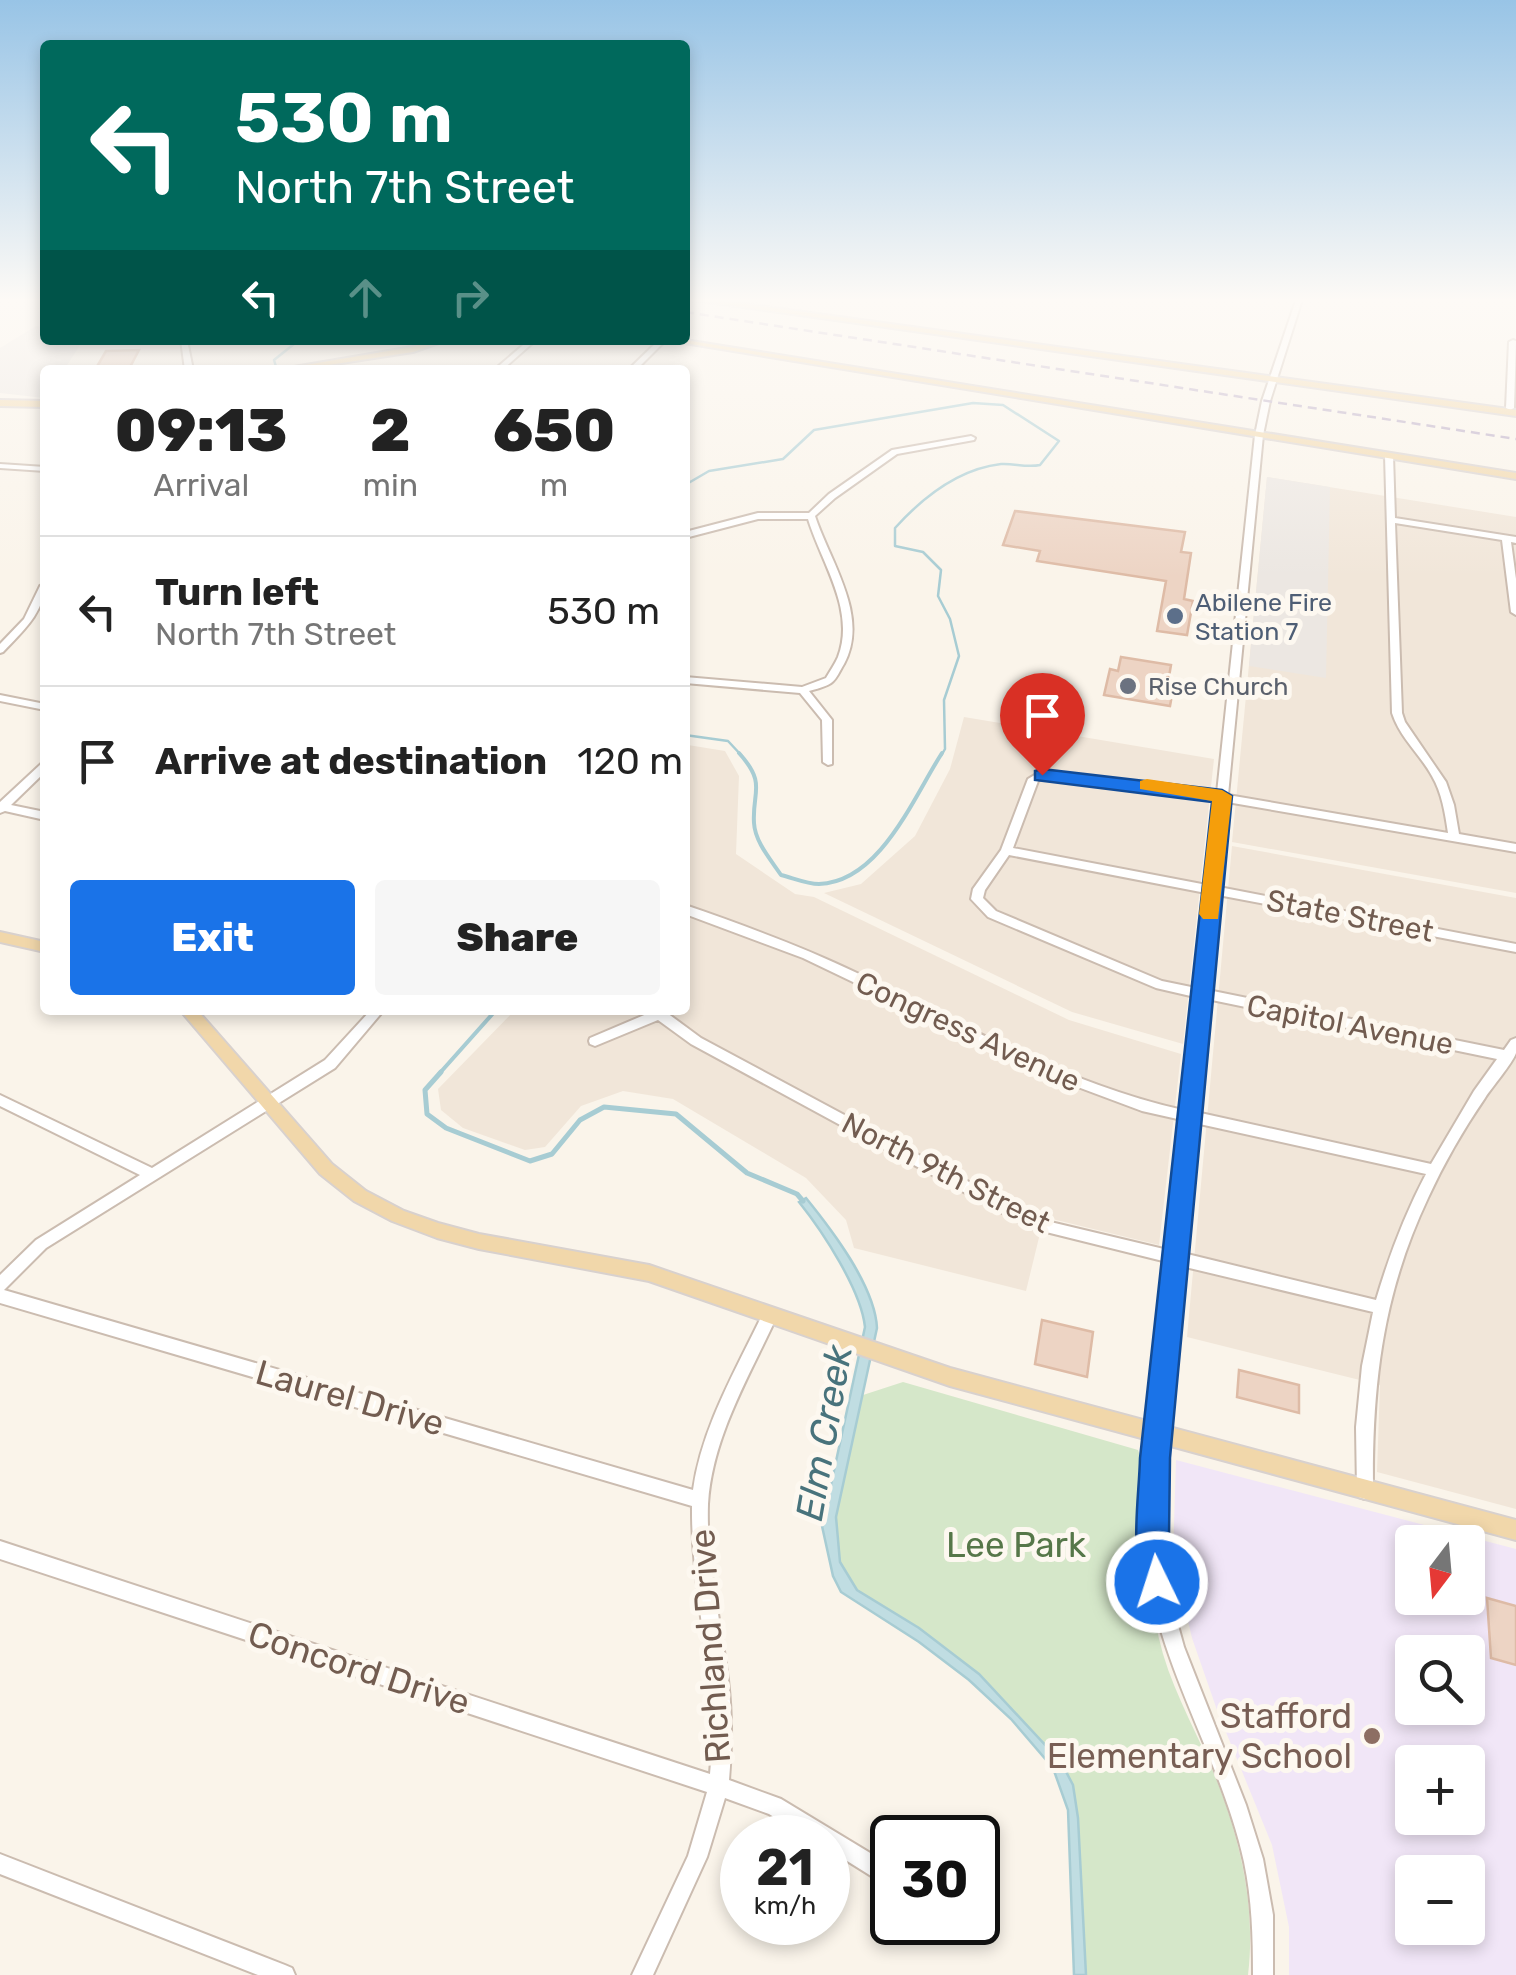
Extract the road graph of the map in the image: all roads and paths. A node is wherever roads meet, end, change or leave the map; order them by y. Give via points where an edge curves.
1 (995, 392) edge
2 (1269, 392) edge
3 (1342, 392) edge
4 (1358, 392) edge
5 (0, 403) edge
6 (40, 404) edge
7 (1515, 414) edge
8 (1259, 434) junction
9 (971, 438) dead end
10 (1388, 455) junction
11 (0, 466) edge
12 (40, 469) edge
13 (1516, 476) edge
14 (811, 516) junction
15 (1391, 520) junction
16 (690, 534) edge
17 (1511, 539) edge
18 (40, 596) edge
19 (1516, 612) edge
20 (0, 650) edge
21 (690, 680) edge
22 (804, 690) junction
23 (0, 698) edge
24 (40, 706) edge
25 (828, 762) dead end
26 (40, 771) edge
27 (1222, 796) junction
28 (1, 808) edge
29 (40, 815) edge
30 (1454, 838) junction
31 (1516, 848) edge
32 (1006, 850) junction
33 (1212, 891) junction
34 (690, 911) edge
35 (0, 937) edge
36 (40, 946) edge
37 (1516, 948) edge
38 (1201, 996) junction
39 (192, 1015) edge
40 (374, 1015) edge
41 (649, 1015) edge
42 (660, 1015) edge
43 (595, 1040) dead end
44 (1511, 1050) edge
45 (0, 1100) edge
46 (270, 1102) junction
47 (1188, 1117) junction
48 (1434, 1170) junction
49 (154, 1175) junction
50 (1173, 1258) junction
51 (0, 1285) edge
52 (0, 1296) edge
53 (1379, 1307) junction
54 (769, 1316) junction
55 (1158, 1434) junction
56 (1365, 1491) junction
57 (700, 1500) junction
58 (1516, 1530) edge
59 (0, 1550) edge
60 (718, 1786) junction
61 (789, 1815) edge
62 (0, 1864) edge
63 (284, 1975) edge
64 (642, 1975) edge
65 (1263, 1975) edge

1 - 8 main road
2 - 8 street
3 - 7 main road via 1497,417
4 - 7 main road
5 - 6 main road
8 - 10 main road
8 - 27 street
9 - 14 street via 895,452
10 - 13 main road
10 - 15 street
11 - 12 street
14 - 16 street via 758,516
14 - 22 street via 840,586 848,638 830,680
15 - 17 street
15 - 30 street via 1397,713 1445,792
17 - 19 street
18 - 20 street
21 - 22 street
22 - 25 street via 827,720
23 - 24 street
26 - 28 street
27 - 30 street
27 - 32 street via 1042,775 1032,780
27 - 33 street
28 - 29 street
30 - 31 street
32 - 33 street, State Street
32 - 38 street, Capitol Avenue via 976,899 992,914 1128,974
33 - 37 street, State Street
33 - 38 street
34 - 47 street, Congress Avenue via 805,954 1051,1076
35 - 36 main road
38 - 44 street, Capitol Avenue
38 - 47 street
39 - 46 main road
40 - 46 street via 330,1064
41 - 43 street
42 - 50 street, North 9th Street via 997,1206 1074,1236
44 - 48 street
45 - 49 street
46 - 49 street
46 - 54 main road via 352,1194 389,1215 462,1238 597,1259
47 - 48 street, Congress Avenue
47 - 50 street
48 - 53 street via 1398,1244
49 - 51 street via 41,1244
50 - 53 street, North 9th Street
50 - 55 street
52 - 57 street, Laurel Drive
53 - 56 street via 1366,1387
54 - 55 main road
54 - 57 street, Richland Drive via 707,1462
55 - 56 main road
55 - 65 street via 1157,1582 1174,1643 1241,1810 1257,1871
56 - 58 main road
57 - 60 street, Richland Drive via 719,1674
59 - 60 street, Concord Drive
60 - 61 street, Concord Drive
60 - 64 street, Richland Drive via 687,1878
62 - 63 street

